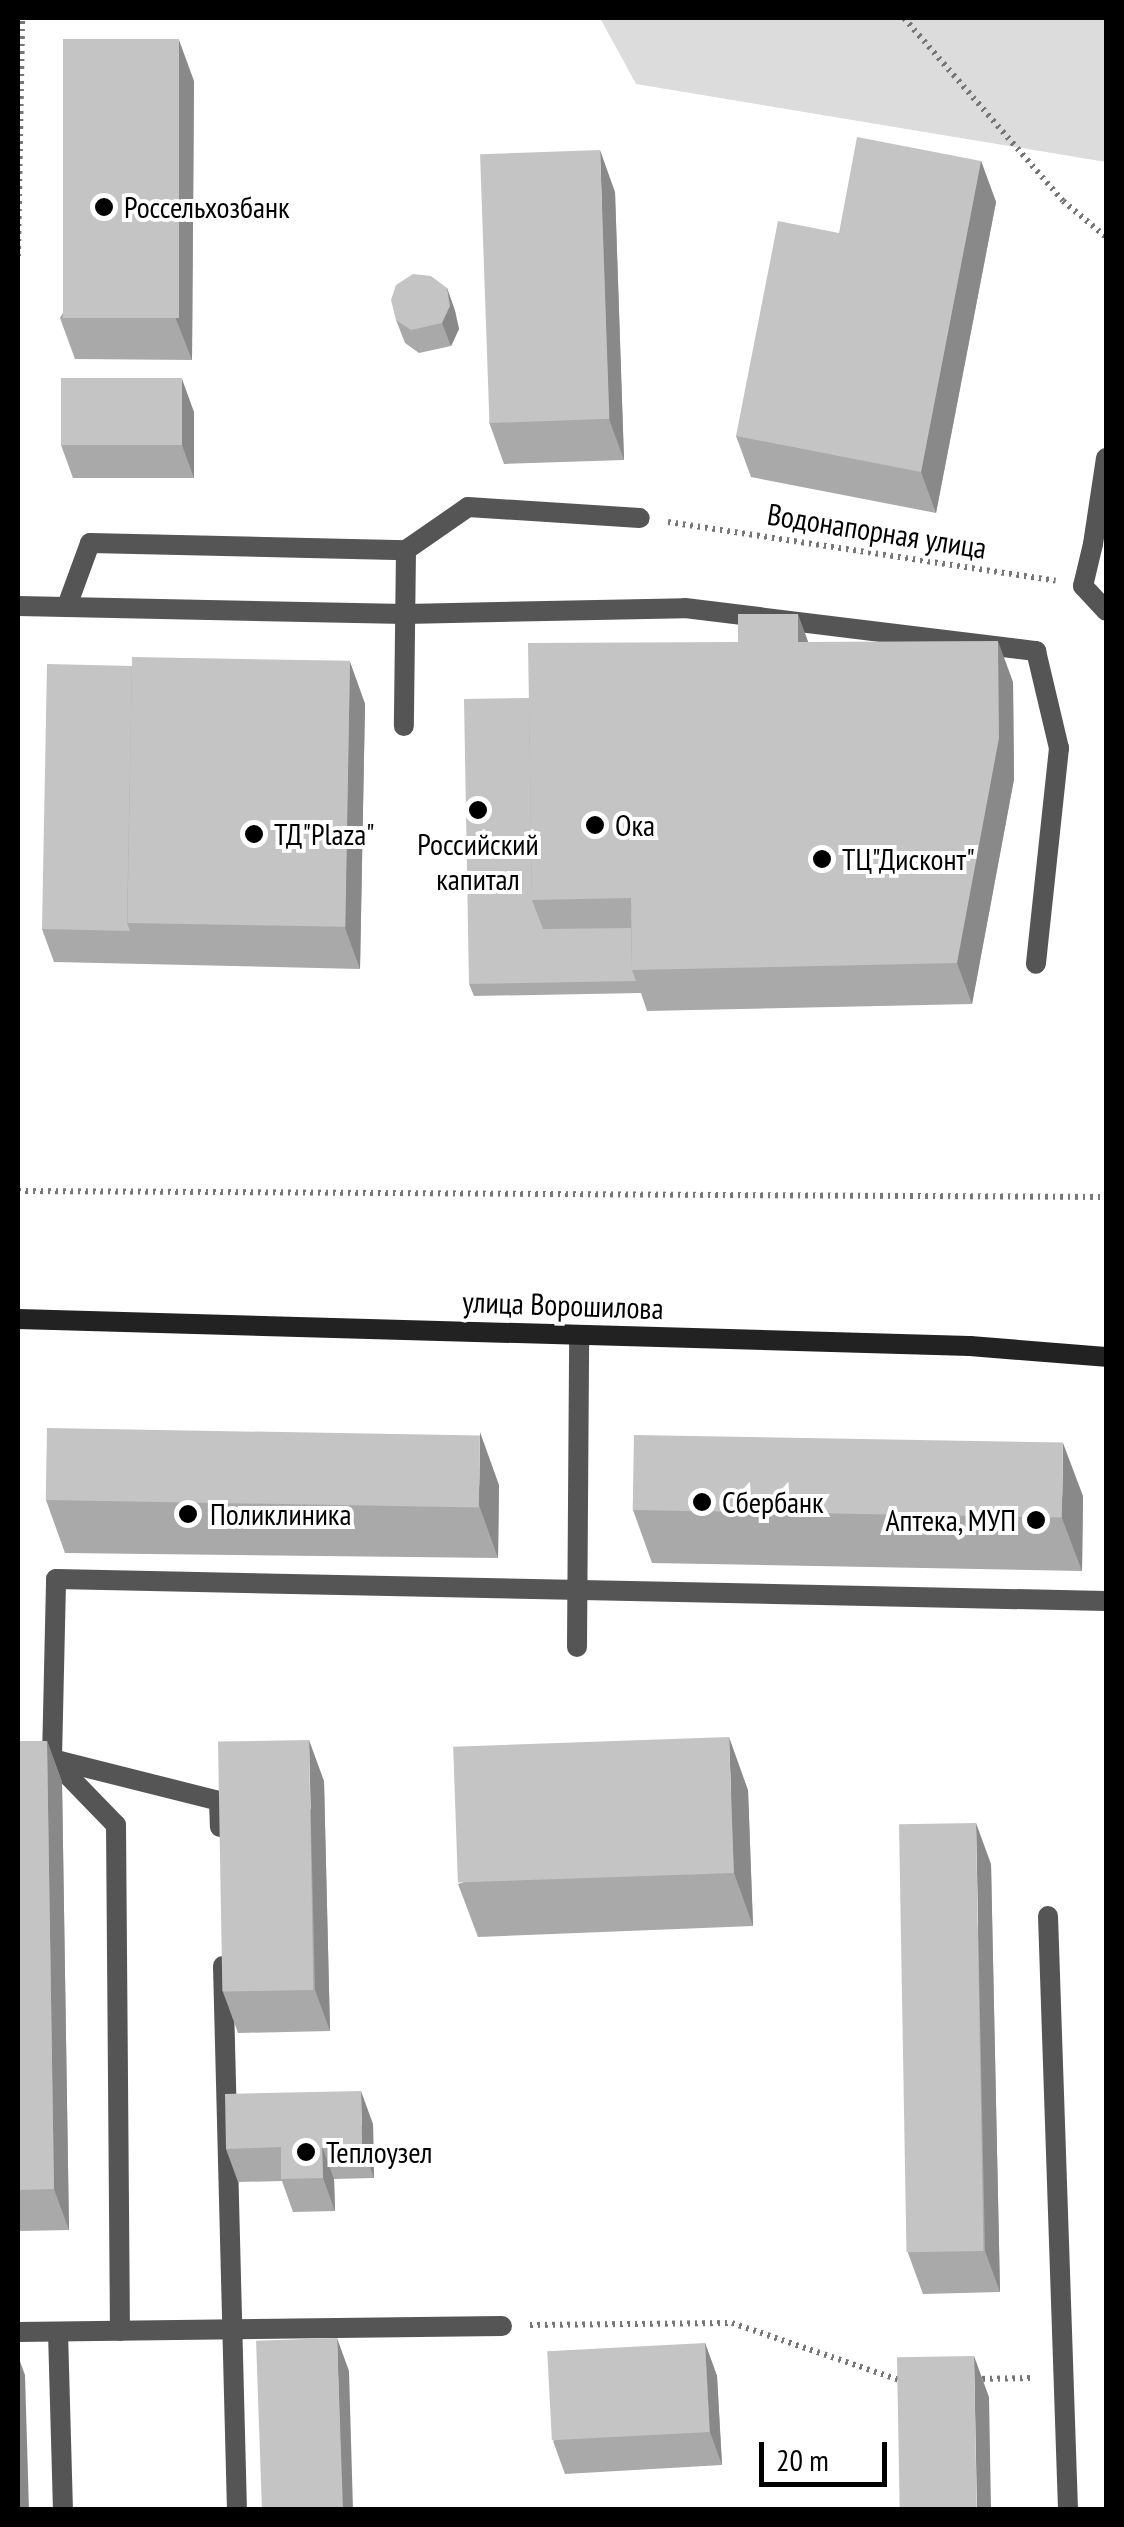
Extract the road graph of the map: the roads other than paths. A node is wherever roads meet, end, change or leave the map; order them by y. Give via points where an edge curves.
1 (1106, 458) edge
2 (640, 518) road end
3 (406, 550) junction
4 (18, 606) edge
5 (67, 606) junction
6 (1106, 611) edge
7 (405, 614) junction
8 (404, 726) dead end
9 (1036, 964) dead end
10 (18, 1318) edge
11 (579, 1335) junction
12 (1106, 1356) edge
13 (578, 1586) junction
14 (1106, 1600) edge
15 (577, 1646) dead end
16 (18, 1759) edge
17 (52, 1759) junction
18 (220, 1860) edge
19 (1048, 1916) dead end
20 (222, 1938) edge
21 (502, 2326) road end
22 (232, 2329) junction
23 (120, 2330) junction
24 (18, 2332) edge
25 (58, 2332) junction
26 (63, 2510) edge
27 (237, 2510) edge
28 (1068, 2510) edge

1 - 6 street via 1083,586
2 - 3 street via 468,507
3 - 5 street via 90,543
3 - 7 street
4 - 5 street
5 - 7 street
7 - 8 street
7 - 9 street via 685,608 1036,651 1059,748
10 - 11 main road, улица Ворошилова
11 - 12 main road, улица Ворошилова
11 - 13 street
13 - 14 street
13 - 15 street
13 - 17 street via 56,1579
16 - 17 street
17 - 18 street via 219,1801
17 - 23 street via 116,1826
19 - 28 street
20 - 22 street
21 - 22 street
22 - 23 street
22 - 27 street
23 - 25 street
24 - 25 street
25 - 26 street

